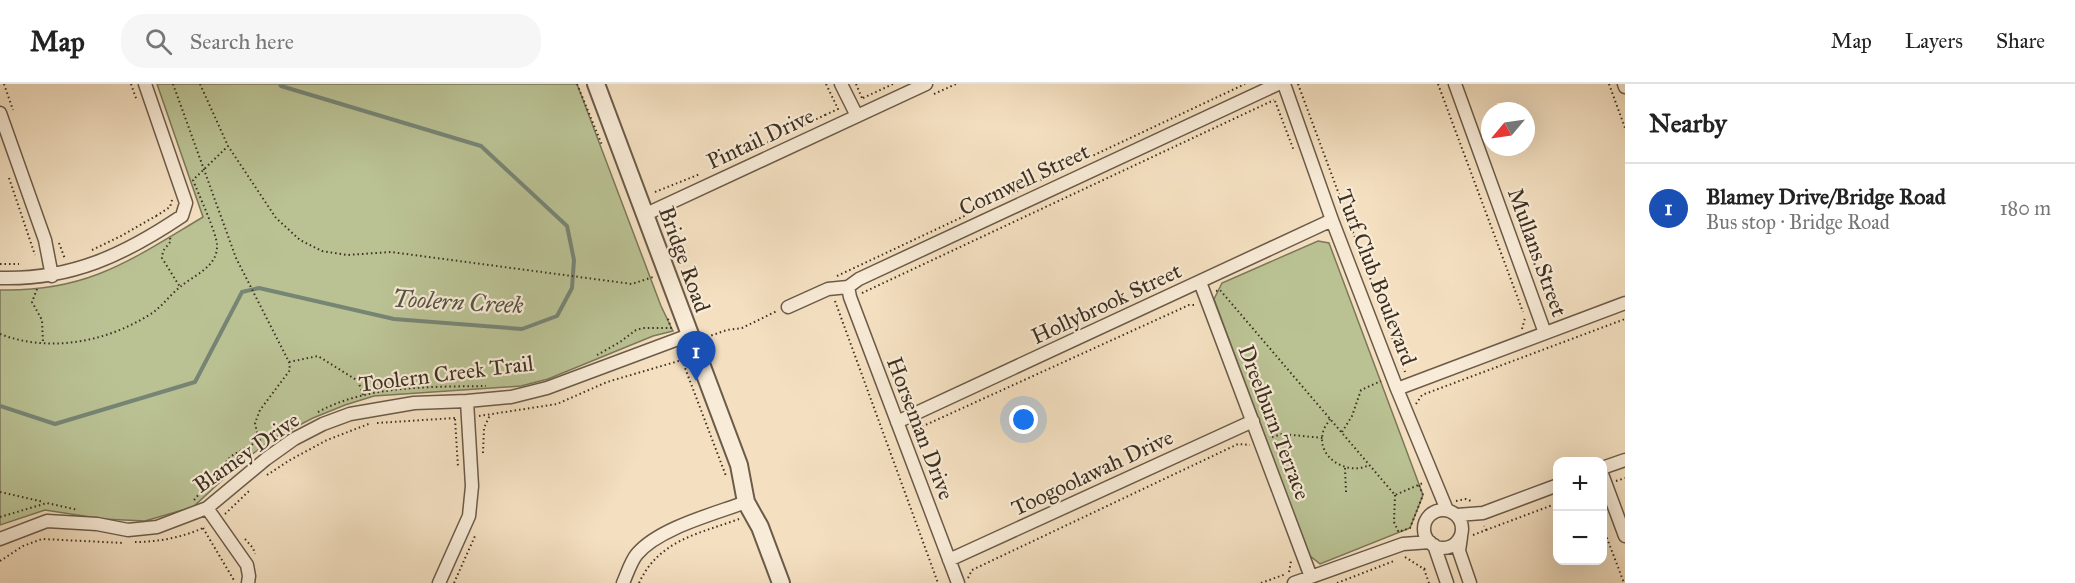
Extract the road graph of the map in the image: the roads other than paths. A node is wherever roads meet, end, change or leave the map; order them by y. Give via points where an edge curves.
1 (145, 84) edge
2 (596, 84) edge
3 (841, 84) edge
4 (926, 84) edge
5 (1284, 84) edge
6 (1455, 84) edge
7 (1274, 86) edge
8 (0, 113) edge
9 (856, 116) junction
10 (644, 214) junction
11 (1332, 220) junction
12 (52, 276) junction
13 (0, 278) edge
14 (848, 286) junction
15 (1202, 287) junction
16 (1625, 303) edge
17 (788, 307) road end
18 (1545, 333) junction
19 (689, 335) junction
20 (1397, 389) junction
21 (467, 401) junction
22 (897, 422) junction
23 (1247, 423) junction
24 (1625, 460) edge
25 (1607, 466) edge
26 (1434, 481) junction
27 (1553, 487) edge
28 (1607, 487) edge
29 (207, 508) junction
30 (743, 510) junction
31 (1452, 512) junction
32 (1483, 513) junction
33 (1428, 518) junction
34 (1462, 534) junction
35 (1625, 536) edge
36 (1401, 538) junction
37 (0, 539) edge
38 (1432, 544) junction
39 (954, 558) junction
40 (1309, 571) junction
41 (1292, 578) edge
42 (963, 581) edge
43 (248, 583) edge
44 (439, 583) edge
45 (623, 583) edge
46 (781, 583) edge
47 (1447, 583) edge
48 (1470, 583) edge

1 - 12 street via 186,203 182,216 105,261
2 - 10 street, Bridge Road
3 - 9 street
4 - 9 street, Pintail Drive
5 - 11 street, Turf Club Boulevard
6 - 18 street, Mullans Street
7 - 14 street, Cornwell Street
8 - 12 street via 45,240
9 - 10 street, Pintail Drive
10 - 19 street, Bridge Road
11 - 15 street, Hollybrook Street
11 - 20 street, Turf Club Boulevard via 1398,373
12 - 13 street
14 - 17 street, Cornwell Street
14 - 22 street, Horseman Drive
15 - 22 street, Hollybrook Street
15 - 23 street, Dreelburn Terrace
16 - 18 street
18 - 20 street
19 - 21 street, Blamey Drive via 547,388 511,397
19 - 30 street, Bridge Road via 739,465
20 - 26 street, Turf Club Boulevard
21 - 29 street, Blamey Drive via 379,408 323,424 266,459
21 - 44 street via 472,486 469,516
22 - 39 street, Horseman Drive
23 - 39 street, Toogoolawah Drive
23 - 40 street, Dreelburn Terrace
24 - 25 street
26 - 31 street, Turf Club Boulevard
26 - 33 street, Turf Club Boulevard
27 - 32 street
28 - 35 street
29 - 37 street, Blamey Drive via 157,527 128,530 47,521
29 - 43 street via 247,565
30 - 45 street via 673,530 653,540 636,555
30 - 46 street, Bridge Road via 760,527
31 - 32 street
31 - 33 street via 1436,511
31 - 34 street via 1462,525
32 - 34 street
33 - 36 street
33 - 38 street via 1425,533
34 - 38 street via 1446,548
34 - 48 street via 1459,551
36 - 38 street
36 - 40 street
38 - 47 street
39 - 42 street, Horseman Drive
40 - 41 street

